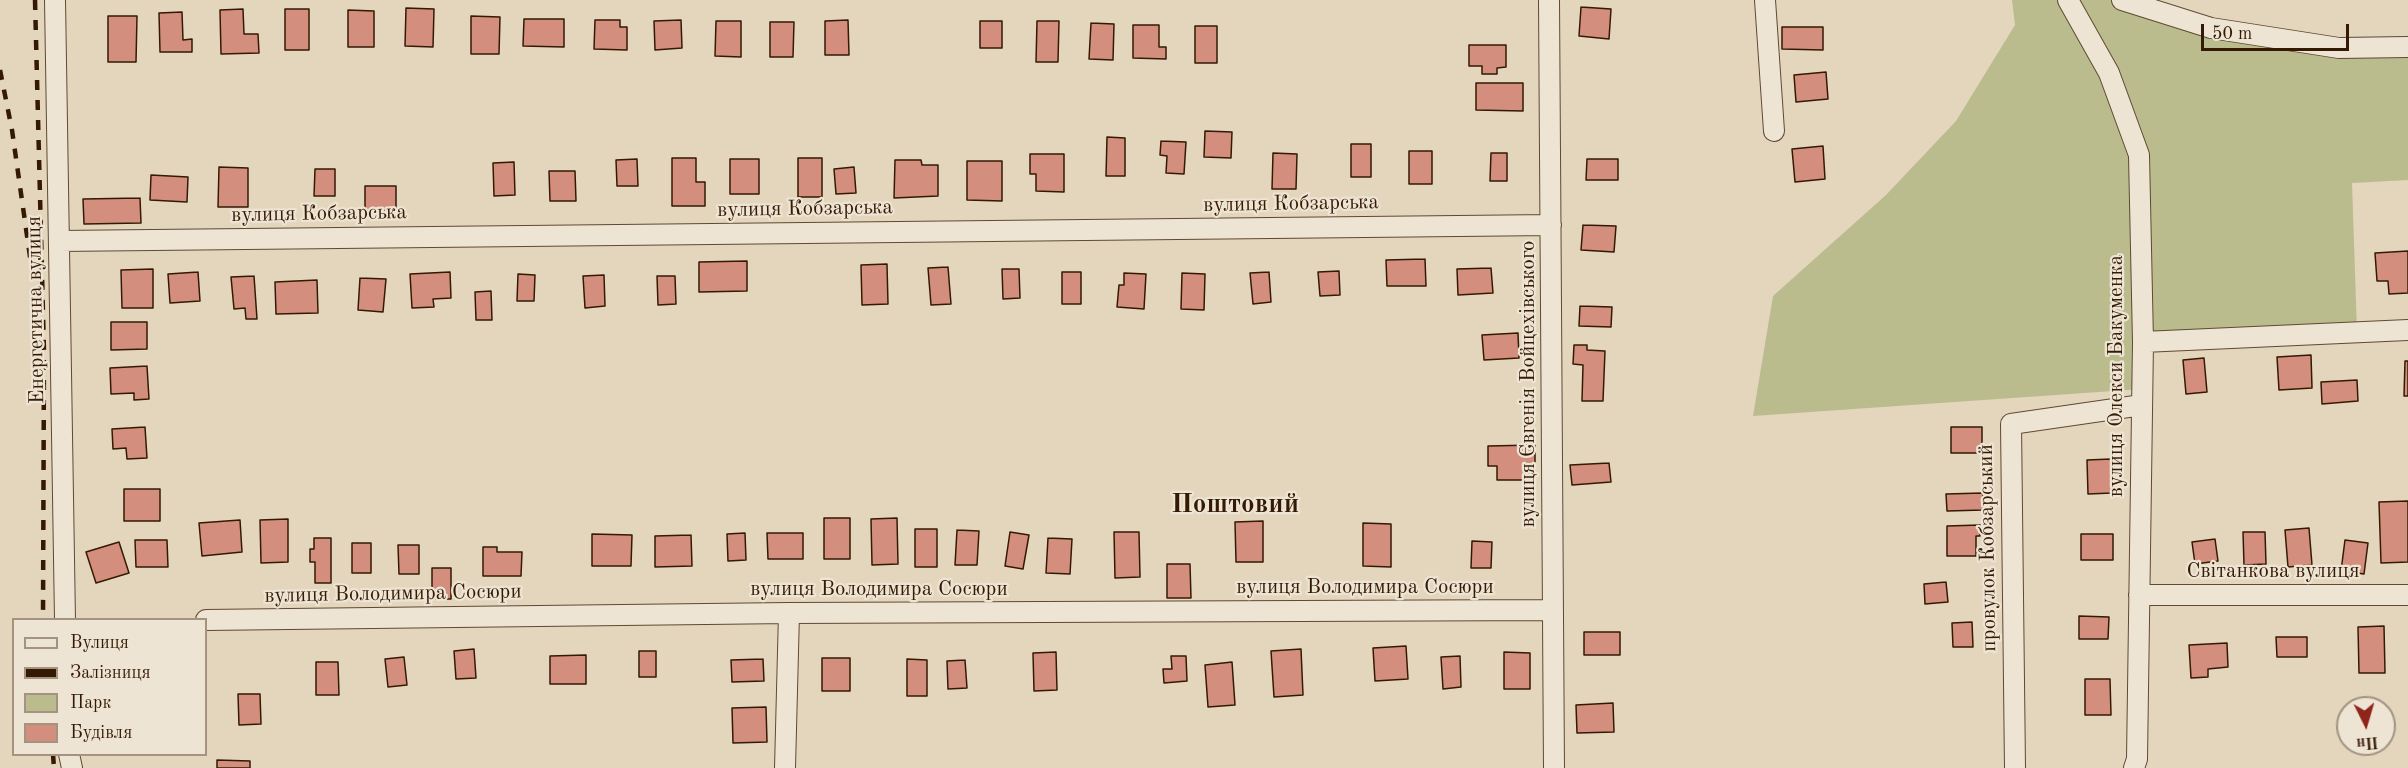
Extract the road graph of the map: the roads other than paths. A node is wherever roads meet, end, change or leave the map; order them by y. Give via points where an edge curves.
1 (55, 0) edge
2 (1550, 0) edge
3 (1765, 0) edge
4 (2068, 0) edge
5 (2122, 0) edge
6 (2408, 47) edge
7 (1774, 131) dead end
8 (1551, 225) junction
9 (59, 241) junction
10 (2408, 330) edge
11 (2143, 342) junction
12 (2142, 405) junction
13 (2139, 595) junction
14 (2408, 595) edge
15 (1553, 610) junction
16 (789, 613) junction
17 (65, 618) edge
18 (207, 620) edge
19 (785, 768) edge
20 (1554, 768) edge
21 (2015, 768) edge
22 (2134, 768) edge

1 - 9 street, Енергетична вулиця
2 - 8 street, вулиця Євгенія Войцехівського
3 - 7 street
4 - 11 street, вулиця Олекси Бакуменка via 2109,73 2139,155
5 - 6 street via 2211,28 2339,48
8 - 9 street, вулиця Кобзарська
8 - 15 street, вулиця Євгенія Войцехівського
9 - 17 street, Енергетична вулиця
10 - 11 street
11 - 12 street, вулиця Олекси Бакуменка
12 - 13 street, вулиця Олекси Бакуменка
12 - 21 street, провулок Кобзарський via 2011,424
13 - 14 street, Світанкова вулиця
13 - 22 street, вулиця Олекси Бакуменка
15 - 16 street, вулиця Володимира Сосюри
15 - 20 street, вулиця Євгенія Войцехівського
16 - 18 street, вулиця Володимира Сосюри
16 - 19 street

